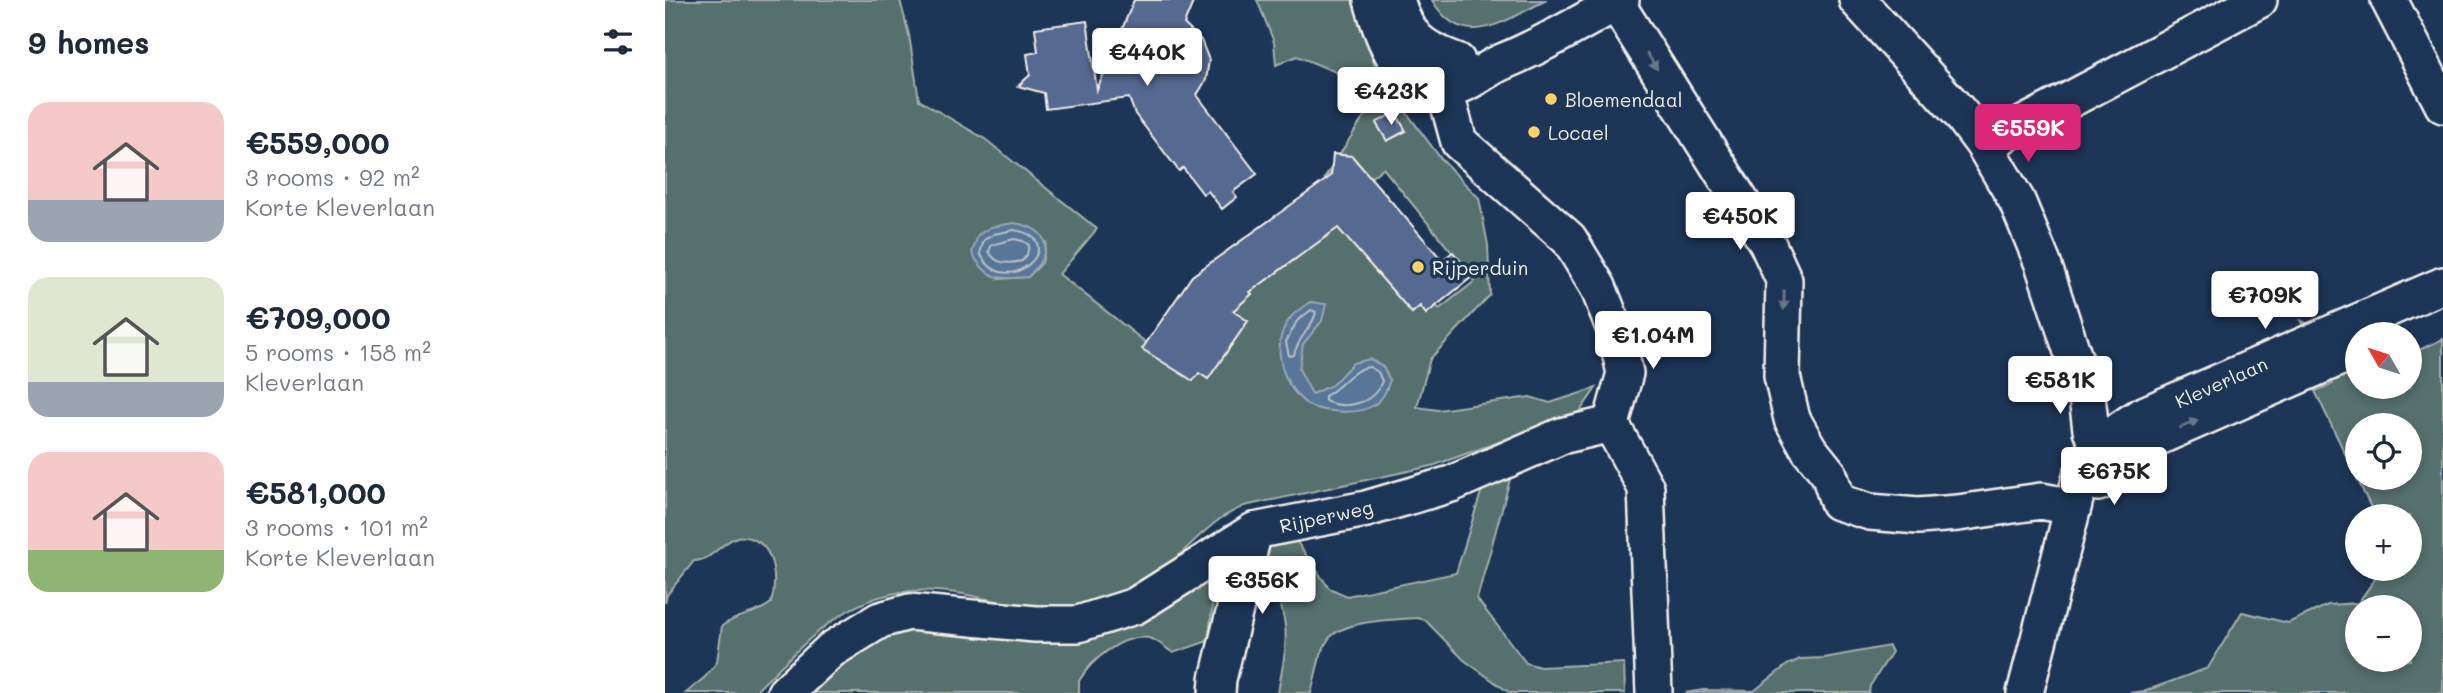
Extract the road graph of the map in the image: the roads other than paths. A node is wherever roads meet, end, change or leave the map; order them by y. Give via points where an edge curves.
1 (1372, 0) edge
2 (1396, 0) edge
3 (1857, 0) edge
4 (2259, 0) edge
5 (2389, 0) edge
6 (1618, 1) edge
7 (1435, 54) junction
8 (1499, 63) junction
9 (1445, 89) junction
10 (2443, 105) edge
11 (1984, 145) junction
12 (2443, 285) edge
13 (2443, 311) edge
14 (2418, 322) edge
15 (2345, 355) edge
16 (1611, 424) junction
17 (2114, 449) junction
18 (2073, 508) junction
19 (1254, 531) junction
20 (785, 693) edge
21 (1217, 693) edge
22 (1654, 693) edge
23 (2025, 693) edge

1 - 9 street via 1379,27 1399,63 1417,80
2 - 7 street via 1411,32
3 - 11 street
4 - 11 street
5 - 10 street
6 - 8 street
6 -> 18 street via 1767,243 1784,281 1782,376 1792,419 1829,474 1838,502 1870,512 1918,516 2041,501
7 - 8 street via 1460,62
7 - 9 street
8 - 9 street
9 - 16 street via 1459,142 1569,239 1598,287 1625,373
11 - 17 street via 2017,201 2043,264 2087,397 2091,430
12 - 17 street, Kleverlaan via 2141,416
13 - 14 street
17 -> 15 street, Kleverlaan via 2147,442
16 - 19 street, Rijperweg via 1561,436 1469,477 1366,509
16 - 22 street via 1646,488
17 - 18 street via 2081,476
18 - 23 street
19 - 20 street, Rijperweg via 1135,606 1078,624 909,612 880,620 831,650
19 - 21 street

